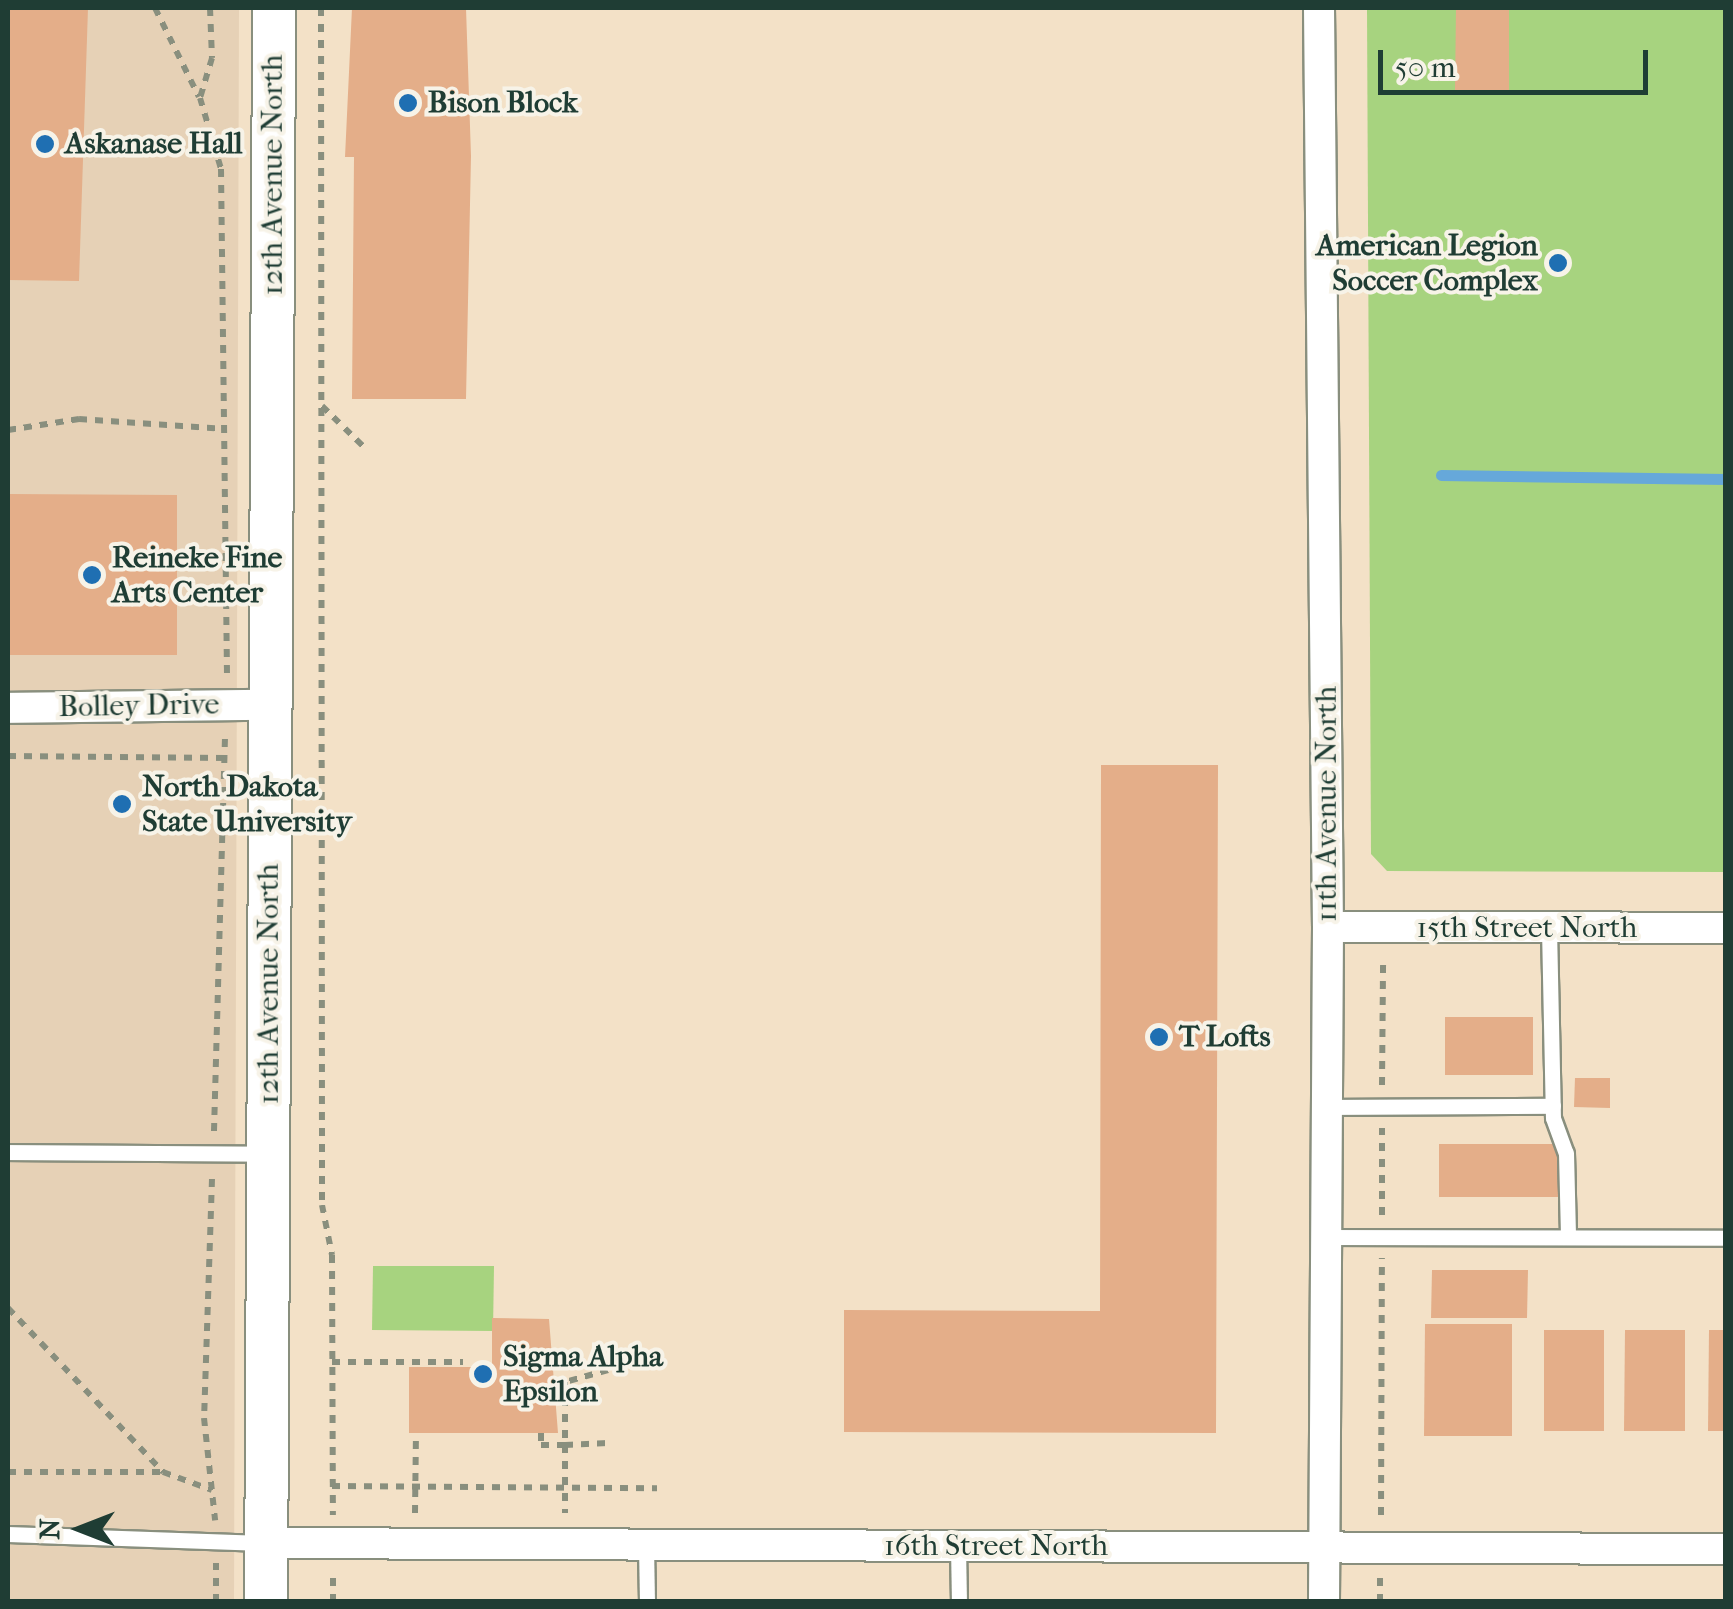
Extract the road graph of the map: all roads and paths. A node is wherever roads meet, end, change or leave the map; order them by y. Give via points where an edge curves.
1 (156, 8) edge
2 (210, 8) edge
3 (274, 8) edge
4 (321, 8) edge
5 (1320, 8) edge
6 (200, 98) junction
7 (321, 406) junction
8 (226, 429) junction
9 (8, 430) edge
10 (366, 450) dead end
11 (225, 674) junction
12 (218, 692) junction
13 (270, 705) junction
14 (8, 708) edge
15 (8, 756) edge
16 (226, 758) junction
17 (1328, 927) junction
18 (1549, 928) junction
19 (1726, 928) edge
20 (1553, 1106) junction
21 (1326, 1107) junction
22 (8, 1152) edge
23 (213, 1154) junction
24 (268, 1154) junction
25 (1326, 1237) junction
26 (1568, 1237) junction
27 (1726, 1238) edge
28 (8, 1308) edge
29 (332, 1362) junction
30 (462, 1362) dead end
31 (608, 1370) dead end
32 (416, 1433) dead end
33 (541, 1434) dead end
34 (608, 1443) dead end
35 (565, 1445) junction
36 (8, 1472) edge
37 (162, 1472) junction
38 (332, 1486) junction
39 (415, 1488) junction
40 (564, 1488) junction
41 (657, 1488) dead end
42 (212, 1490) junction
43 (8, 1534) edge
44 (216, 1544) junction
45 (266, 1544) junction
46 (334, 1544) junction
47 (646, 1545) junction
48 (958, 1546) junction
49 (1324, 1548) junction
50 (1726, 1549) edge
51 (216, 1602) edge
52 (266, 1602) edge
53 (333, 1602) edge
54 (647, 1602) edge
55 (959, 1602) edge
56 (1324, 1602) edge

1 - 6 path
2 - 6 path via 212,58
3 - 13 main road, 12th Avenue North
4 - 7 path
5 - 17 street, 11th Avenue North
6 - 8 path via 221,168
7 - 10 path
7 - 29 path via 322,1205 332,1255
8 - 9 path via 79,420
8 - 11 path
11 - 12 path
11 - 12 path
12 - 13 street, Bolley Drive
12 - 14 street, Bolley Drive
12 - 16 path
13 - 24 main road, 12th Avenue North
15 - 16 path
16 - 23 path
17 - 18 street, 15th Street North
17 - 21 street, 11th Avenue North
18 - 19 street, 15th Street North
18 - 20 lane
20 - 21 lane
20 - 26 lane via 1566,1153
21 - 25 street, 11th Avenue North
22 - 23 lane
23 - 24 lane
23 - 42 path via 204,1418
24 - 45 main road, 12th Avenue North
25 - 26 lane
25 - 49 street, 11th Avenue North
26 - 27 lane
28 - 37 path
29 - 30 path
29 - 38 path
31 - 35 path via 565,1382
32 - 39 path
33 - 35 path via 541,1445
34 - 35 path
35 - 40 path
36 - 37 path
37 - 42 path
38 - 39 path
38 - 46 path
39 - 40 path
40 - 41 path
42 - 44 path
43 - 44 lane
44 - 45 lane
44 - 51 path
45 - 46 street, 16th Street North
45 - 52 main road, 12th Avenue North
46 - 47 street, 16th Street North
46 - 53 path
47 - 48 street, 16th Street North
47 - 54 lane
48 - 49 street, 16th Street North
48 - 55 lane
49 - 50 street, 16th Street North
49 - 56 street, 11th Avenue North

